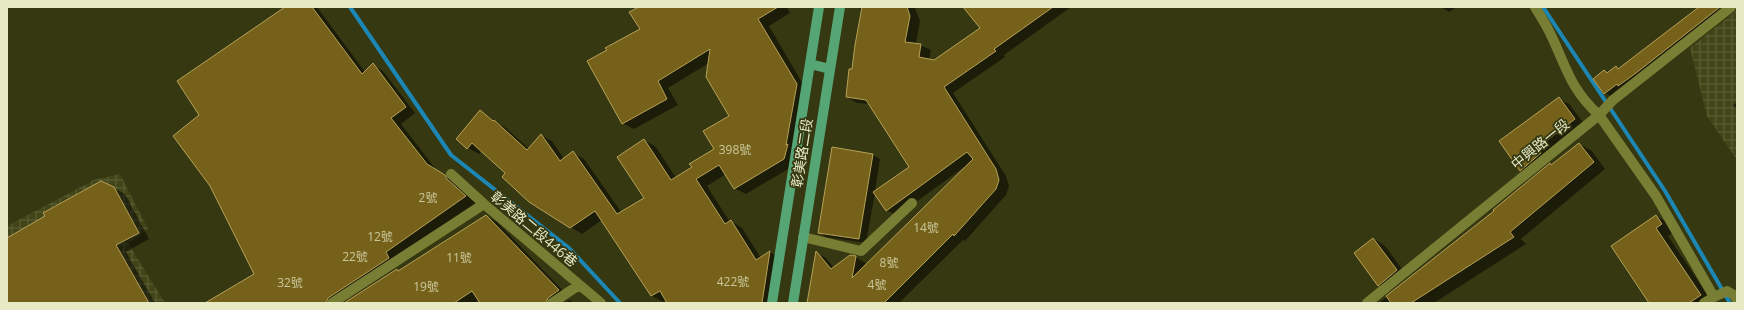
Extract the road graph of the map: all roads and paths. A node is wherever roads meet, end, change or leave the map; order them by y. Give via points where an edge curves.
1 (819, 7) edge
2 (840, 7) edge
3 (1535, 7) edge
4 (1730, 7) edge
5 (810, 64) junction
6 (830, 68) junction
7 (1599, 115) junction
8 (450, 174) dead end
9 (912, 203) dead end
10 (484, 204) junction
11 (803, 237) junction
12 (579, 285) junction
13 (1714, 296) junction
14 (1737, 300) edge
15 (332, 303) edge
16 (552, 303) edge
17 (601, 303) edge
18 (772, 303) edge
19 (793, 303) edge
20 (1367, 303) edge
21 (1704, 303) edge

1 - 5 main road, 彰美路二段
2 - 6 main road, 彰美路二段
3 - 7 street via 1549,30 1574,86
4 - 7 street, 中興路一段 via 1613,100
5 - 6 main road
5 - 18 main road, 彰美路二段
6 - 11 main road, 彰美路二段
7 - 13 street via 1656,196
7 - 20 street, 中興路一段
8 - 10 street, 彰美路二段446巷
9 - 11 street via 861,251
10 - 12 street, 彰美路二段446巷
10 - 15 street
11 - 19 main road, 彰美路二段
12 - 16 street
12 - 17 street, 彰美路二段446巷
13 - 14 street via 1727,291
13 - 21 street

